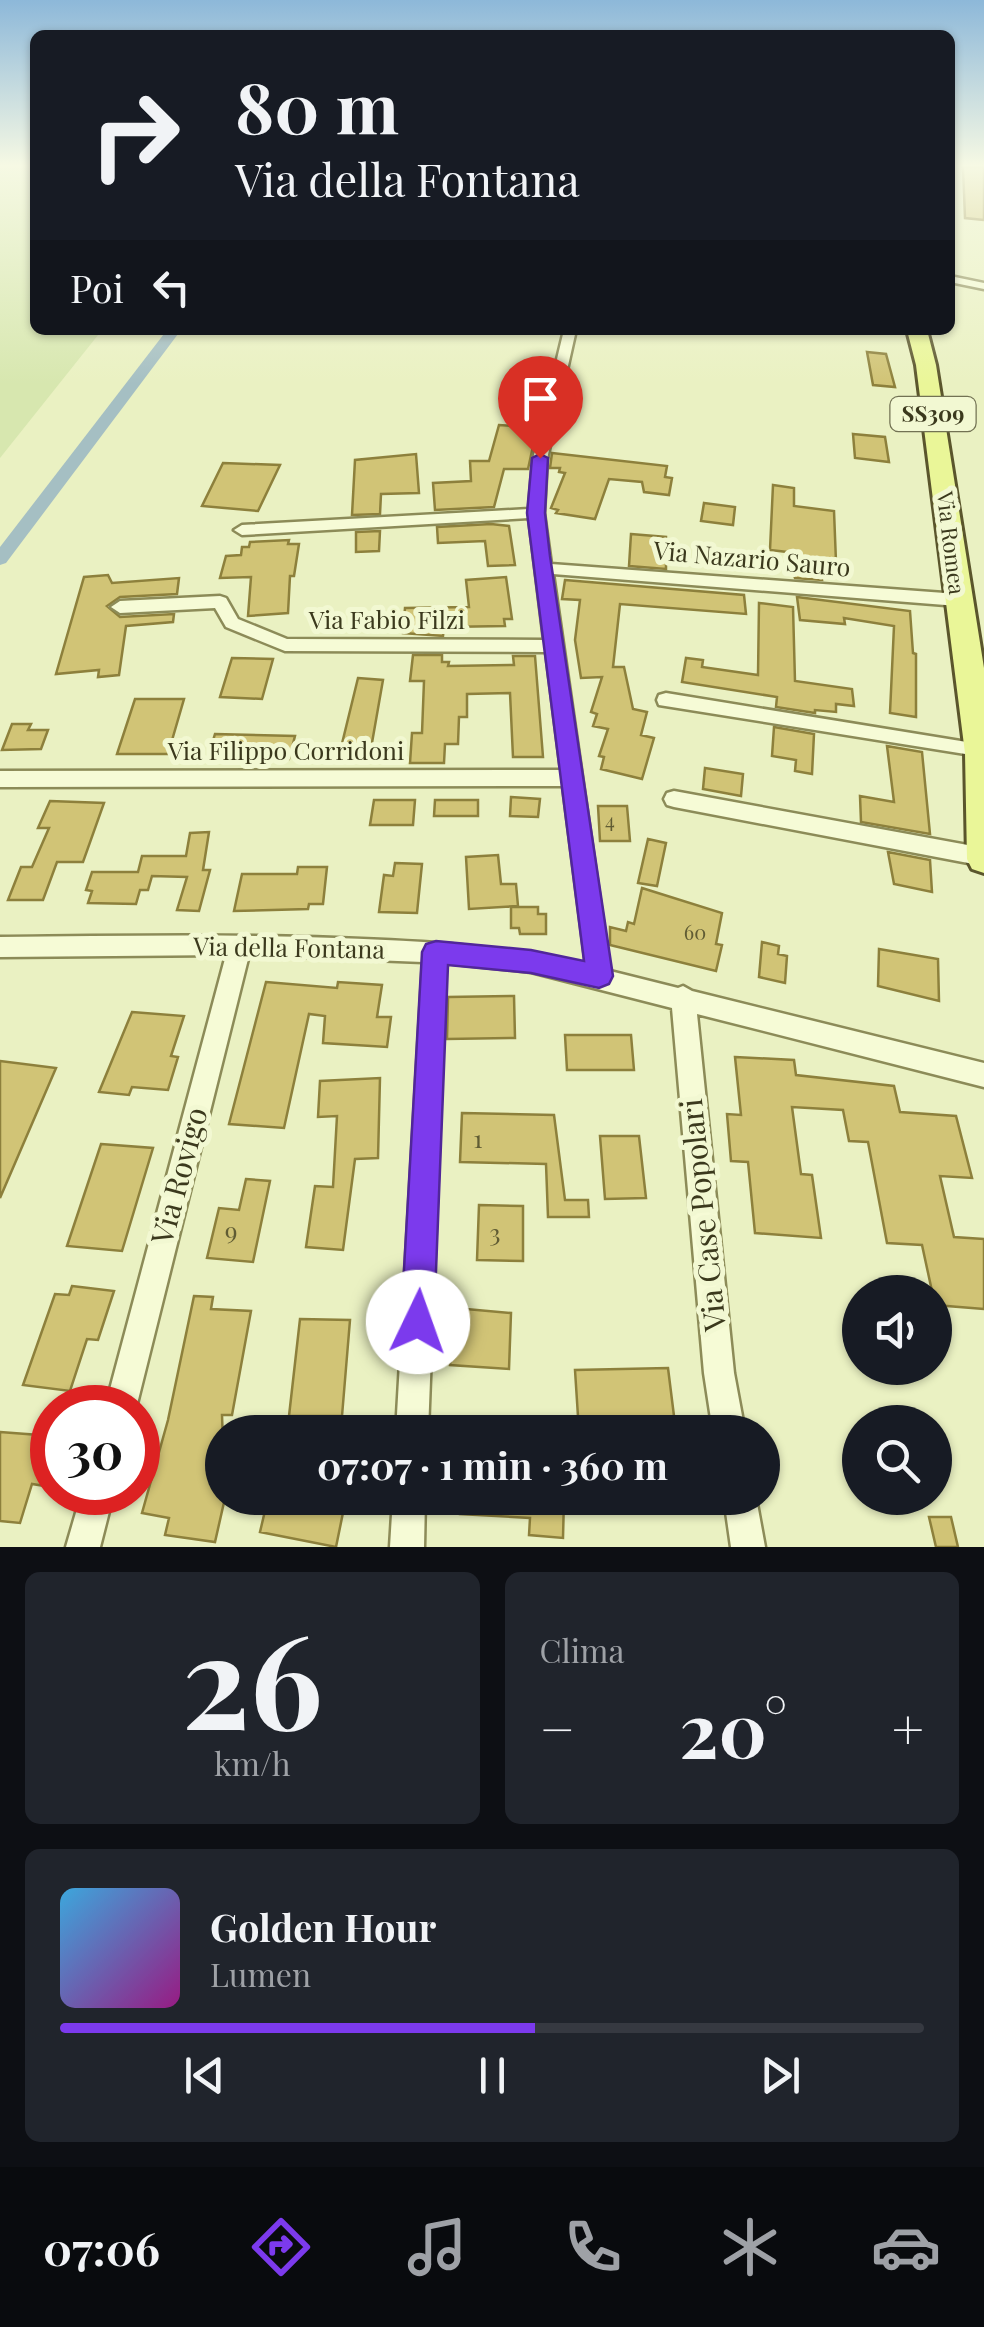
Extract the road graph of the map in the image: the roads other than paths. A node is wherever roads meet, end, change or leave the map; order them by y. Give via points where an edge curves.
1 (955, 280) edge
2 (955, 287) edge
3 (984, 287) edge
4 (569, 335) edge
5 (918, 335) edge
6 (536, 513) junction
7 (242, 530) dead end
8 (542, 568) junction
9 (958, 600) junction
10 (120, 607) dead end
11 (553, 646) junction
12 (666, 700) dead end
13 (981, 760) edge
14 (572, 778) junction
15 (0, 779) edge
16 (674, 798) dead end
17 (984, 858) edge
18 (240, 945) junction
19 (0, 947) edge
20 (436, 952) junction
21 (599, 976) junction
22 (683, 997) junction
23 (984, 1075) edge
24 (126, 1385) edge
25 (413, 1415) edge
26 (726, 1415) edge
27 (92, 1515) edge
28 (408, 1515) edge
29 (743, 1515) edge
30 (84, 1547) edge
31 (407, 1547) edge
32 (748, 1547) edge

1 - 3 street
2 - 3 street
4 - 6 street via 540,458
5 - 9 main road, Via Romea / SS309
6 - 7 street
6 - 8 street
8 - 9 street, Via Nazario Sauro
8 - 11 street
9 - 13 main road, Via Romea / SS309
10 - 11 street, Via Fabio Filzi via 220,602 232,623 285,645
11 - 14 street
12 - 13 street
13 - 17 main road, Via Romea / SS309
14 - 15 street, Via Filippo Corridoni
14 - 21 street
16 - 17 street
18 - 19 street, Via della Fontana
18 - 20 street, Via della Fontana
18 - 24 street, Via Rovigo
20 - 21 street, Via della Fontana
20 - 25 street
21 - 22 street, Via della Fontana
22 - 23 street, Via della Fontana
22 - 26 street, Via Case Popolari
27 - 30 street
28 - 31 street
29 - 32 street

